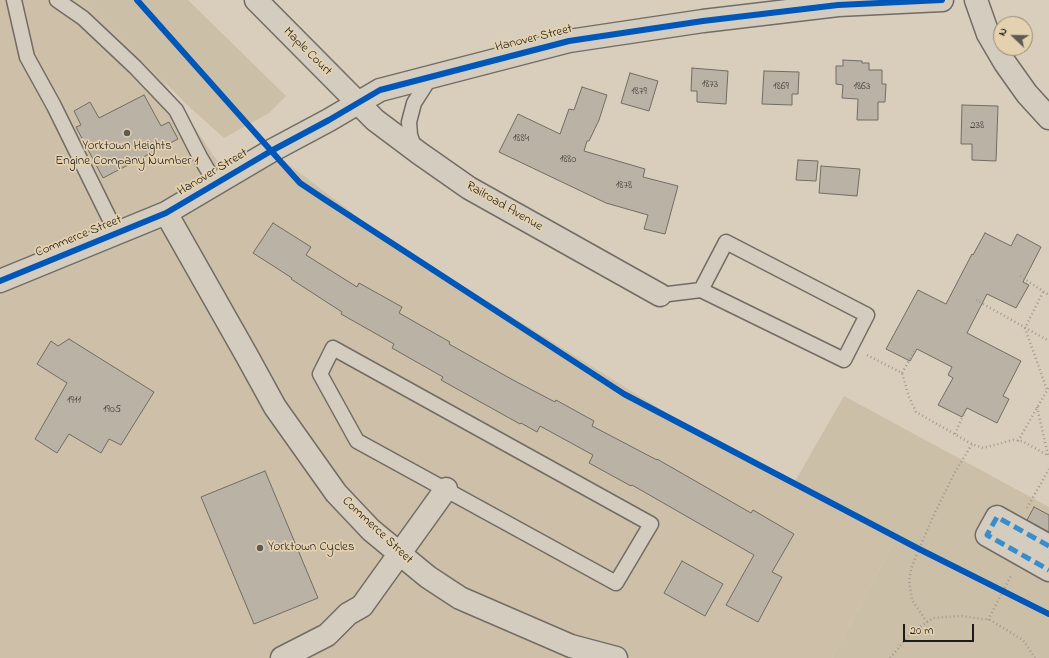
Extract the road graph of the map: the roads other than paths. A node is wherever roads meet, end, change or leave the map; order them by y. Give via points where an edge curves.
1 (14, 0) edge
2 (57, 0) edge
3 (256, 0) edge
4 (942, 0) edge
5 (976, 0) edge
6 (430, 78) junction
7 (359, 103) junction
8 (1049, 118) edge
9 (415, 150) junction
10 (216, 184) junction
11 (166, 213) junction
12 (116, 234) junction
13 (0, 281) edge
14 (701, 290) junction
15 (660, 295) joint
16 (446, 489) junction
17 (1049, 546) edge
18 (400, 554) junction
19 (1049, 570) edge
20 (282, 658) edge
21 (616, 658) edge

1 - 12 lane via 27,56
2 - 10 lane via 83,18 136,67 176,110
3 - 7 street, Maple Court
4 - 6 street, Hanover Street via 838,5 702,21 577,40
5 - 8 street via 988,34 1005,63 1027,94
6 - 7 street, Hanover Street via 380,90
6 - 9 lane via 414,104 409,122
7 - 9 street, Railroad Avenue via 375,120
7 - 10 street, Hanover Street
9 - 15 street, Railroad Avenue via 469,188
10 - 11 street, Hanover Street
11 - 12 street, Commerce Street
11 - 18 street, Commerce Street via 275,407 336,493
12 - 13 street, Commerce Street
14 - 14 lane via 844,360 867,315 726,242
14 - 15 lane
16 - 16 lane via 616,583 651,524 333,348 320,374 357,441
16 - 18 street
17 - 19 street via 997,517 987,535
18 - 20 street via 362,606 348,614 327,635
18 - 21 street, Commerce Street via 460,598 571,646

